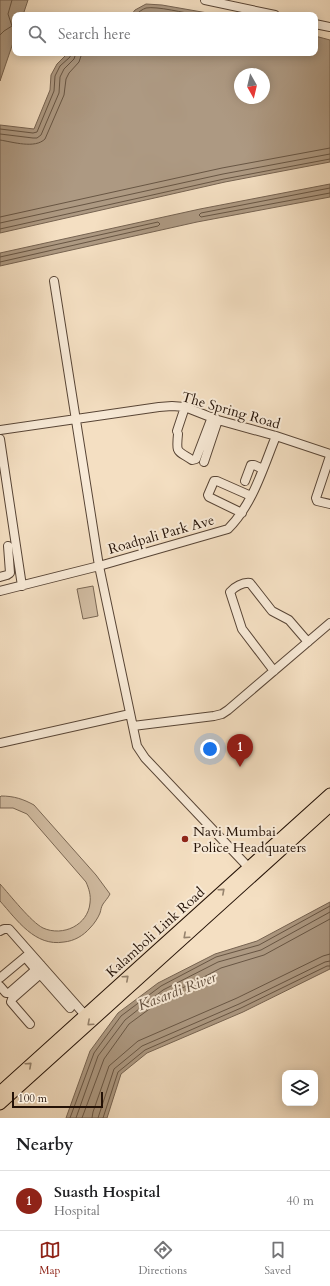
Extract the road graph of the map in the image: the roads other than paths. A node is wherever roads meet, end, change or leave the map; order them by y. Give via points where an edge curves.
1 (205, 0) edge
2 (261, 12) edge
3 (318, 25) edge
4 (330, 27) edge
5 (54, 281) dead end
6 (185, 408) junction
7 (215, 418) junction
8 (75, 419) junction
9 (0, 430) edge
10 (276, 436) junction
11 (0, 439) edge
12 (329, 460) edge
13 (204, 462) dead end
14 (263, 469) junction
15 (2, 472) edge
16 (255, 486) junction
17 (4, 493) edge
18 (251, 496) junction
19 (330, 504) edge
20 (242, 513) junction
21 (8, 546) edge
22 (99, 566) junction
23 (0, 577) edge
24 (22, 586) junction
25 (0, 591) edge
26 (330, 623) edge
27 (308, 642) junction
28 (274, 671) junction
29 (130, 714) junction
30 (133, 726) junction
31 (0, 743) edge
32 (330, 794) edge
33 (330, 806) edge
34 (252, 871) junction
35 (0, 932) edge
36 (27, 955) junction
37 (40, 970) junction
38 (0, 978) edge
39 (0, 986) edge
40 (63, 995) junction
41 (70, 1008) dead end
42 (85, 1015) junction
43 (30, 1024) dead end
44 (0, 1092) edge
45 (0, 1104) edge

1 - 2 street
3 - 4 street
5 - 8 street
6 - 7 street, The Spring Road
6 - 7 street via 176,448 192,460 196,459
6 - 8 street, The Spring Road via 159,407
7 - 10 street, The Spring Road
7 - 13 street
8 - 9 street, The Spring Road
8 - 22 street
10 - 12 street, The Spring Road
10 - 14 street, Roadpali Park Ave
11 - 15 street
12 - 19 street via 316,498
14 - 16 street, Roadpali Park Ave
14 - 16 street via 251,465 243,481
15 - 17 street
16 - 18 street, Roadpali Park Ave
17 - 21 street
18 - 20 street, Roadpali Park Ave
18 - 20 street via 214,482 209,497
20 - 22 street, Roadpali Park Ave via 223,531
21 - 23 street via 10,574
21 - 24 street
22 - 24 street, Roadpali Park Ave
22 - 29 street
24 - 25 street, Roadpali Park Ave
26 - 27 street
27 - 28 street
27 - 28 street via 290,620 272,611 250,583 232,589 230,592 242,629
28 - 30 street via 222,714
29 - 30 street
29 - 31 street
30 - 34 street via 137,746 146,758
32 - 34 main road, Kalamboli Link Road
33 - 34 main road, Kalamboli Link Road
42 -> 34 main road, Kalamboli Link Road
34 -> 45 main road, Kalamboli Link Road
35 - 36 street via 9,929
36 - 37 street
36 - 38 street
37 - 39 street via 9,993
37 - 40 street
37 - 43 street via 11,1002
40 - 41 street
40 - 42 street
44 -> 42 main road, Kalamboli Link Road

